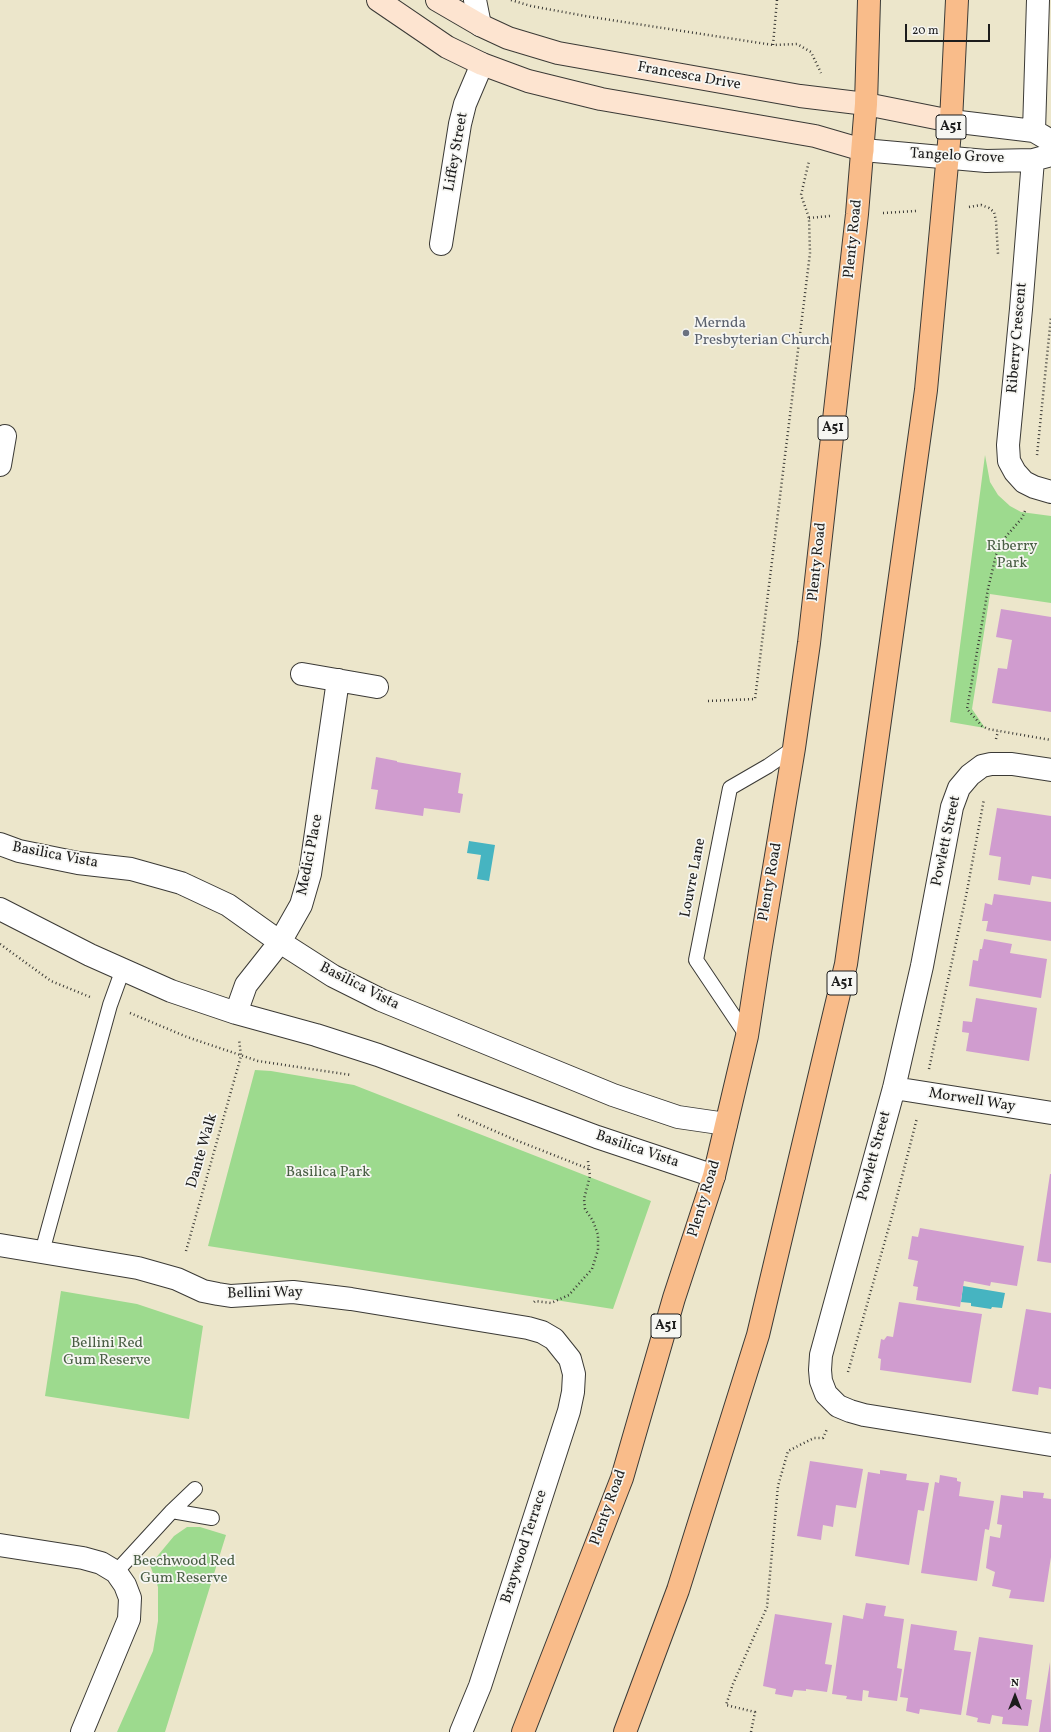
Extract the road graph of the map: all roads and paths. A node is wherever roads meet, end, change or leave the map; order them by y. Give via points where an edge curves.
1 (378, 0) edge
2 (437, 0) edge
3 (475, 0) edge
4 (511, 0) edge
5 (777, 0) edge
6 (869, 0) edge
7 (957, 0) edge
8 (1038, 0) edge
9 (480, 25) junction
10 (773, 45) junction
11 (482, 64) junction
12 (822, 99) junction
13 (866, 104) junction
14 (951, 121) junction
15 (815, 136) junction
16 (1042, 136) edge
17 (863, 150) junction
18 (1042, 157) edge
19 (948, 158) junction
20 (441, 244) dead end
21 (1051, 317) edge
22 (5, 436) dead end
23 (0, 465) edge
24 (1043, 490) edge
25 (302, 674) dead end
26 (338, 680) junction
27 (377, 686) dead end
28 (708, 701) dead end
29 (1051, 740) edge
30 (794, 748) junction
31 (1051, 770) edge
32 (0, 844) edge
33 (0, 909) edge
34 (280, 942) junction
35 (0, 944) edge
36 (123, 969) junction
37 (110, 1005) junction
38 (236, 1013) junction
39 (747, 1036) junction
40 (241, 1056) junction
41 (358, 1077) dead end
42 (894, 1088) junction
43 (1051, 1113) edge
44 (458, 1114) dead end
45 (726, 1124) junction
46 (597, 1137) junction
47 (589, 1169) junction
48 (714, 1176) junction
49 (0, 1245) edge
50 (186, 1251) dead end
51 (42, 1252) junction
52 (528, 1328) junction
53 (570, 1359) joint
54 (1051, 1445) edge
55 (195, 1490) dead end
56 (172, 1511) junction
57 (212, 1518) dead end
58 (0, 1545) edge
59 (116, 1572) junction
60 (82, 1732) edge
61 (461, 1732) edge
62 (523, 1732) edge
63 (625, 1732) edge

1 - 11 street via 448,47
2 - 9 street, Francesca Drive
3 - 9 street
4 - 10 path via 570,13
5 - 10 path
6 - 13 highway, Plenty Road / A51
7 - 14 highway, A51
8 - 16 street via 1037,56
9 - 12 street, Francesca Drive via 508,38 558,53
10 - 12 path via 797,44 811,52 823,78
11 - 15 street via 566,92
11 - 20 street, Liffey Street via 465,104 460,124
12 - 13 street, Francesca Drive
13 - 14 street, Francesca Drive
13 - 17 highway, Plenty Road / A51
14 - 16 street
14 - 19 highway, A51
15 - 17 street
15 - 28 path via 801,195 809,218 810,253 756,699
17 - 19 street, Tangelo Grove
17 - 30 highway, Plenty Road / A51 via 810,635
18 - 19 street, Tangelo Grove via 986,161
18 - 24 street, Riberry Crescent via 1021,309 1008,445 1009,461 1015,472 1024,482
19 - 63 highway, A51 via 926,390 846,964 758,1335 678,1590
21 - 24 path
22 - 23 street
24 - 29 path via 1003,540 996,554 967,709 988,729
25 - 26 street
26 - 27 street
26 - 34 street, Medici Place via 310,874 301,904
30 - 39 highway, Plenty Road / A51
30 - 39 lane, Louvre Lane via 730,788 696,960
31 - 42 street, Powlett Street via 1007,763 991,764 982,766 959,788 952,807 922,966
32 - 34 street, Basilica Vista via 19,851 78,863 131,869 181,883 228,904
33 - 36 street, Basilica Vista
34 - 38 street, Medici Place via 246,985
34 - 45 street, Basilica Vista via 333,976 374,997 468,1036 613,1095 678,1117
35 - 37 path via 51,981
36 - 37 lane
36 - 38 street, Basilica Vista via 171,990
37 - 40 path
37 - 51 lane
38 - 46 street, Basilica Vista via 378,1055
39 - 45 highway, Plenty Road / A51
40 - 41 path via 258,1062
40 - 50 path, Dante Walk
42 - 43 street, Morwell Way
42 - 54 street, Powlett Street via 821,1355 820,1381 826,1394 838,1406 850,1412
44 - 47 path
45 - 48 highway, Plenty Road / A51
46 - 47 path via 588,1160
46 - 48 street, Basilica Vista
47 - 52 path via 585,1209 598,1235 598,1250 592,1269 569,1295 551,1303 535,1301
48 - 62 highway, Plenty Road / A51 via 674,1298 622,1478
49 - 51 street, Bellini Way
51 - 52 street, Bellini Way via 151,1271 176,1278 203,1291 218,1294 232,1296 293,1292
52 - 53 street, Bellini Way via 554,1339
53 - 61 street, Braywood Terrace via 574,1374 574,1392 569,1410 480,1686
55 - 56 lane
56 - 57 lane
56 - 59 lane
58 - 59 street via 83,1558 101,1563
59 - 60 street via 130,1598 129,1619

